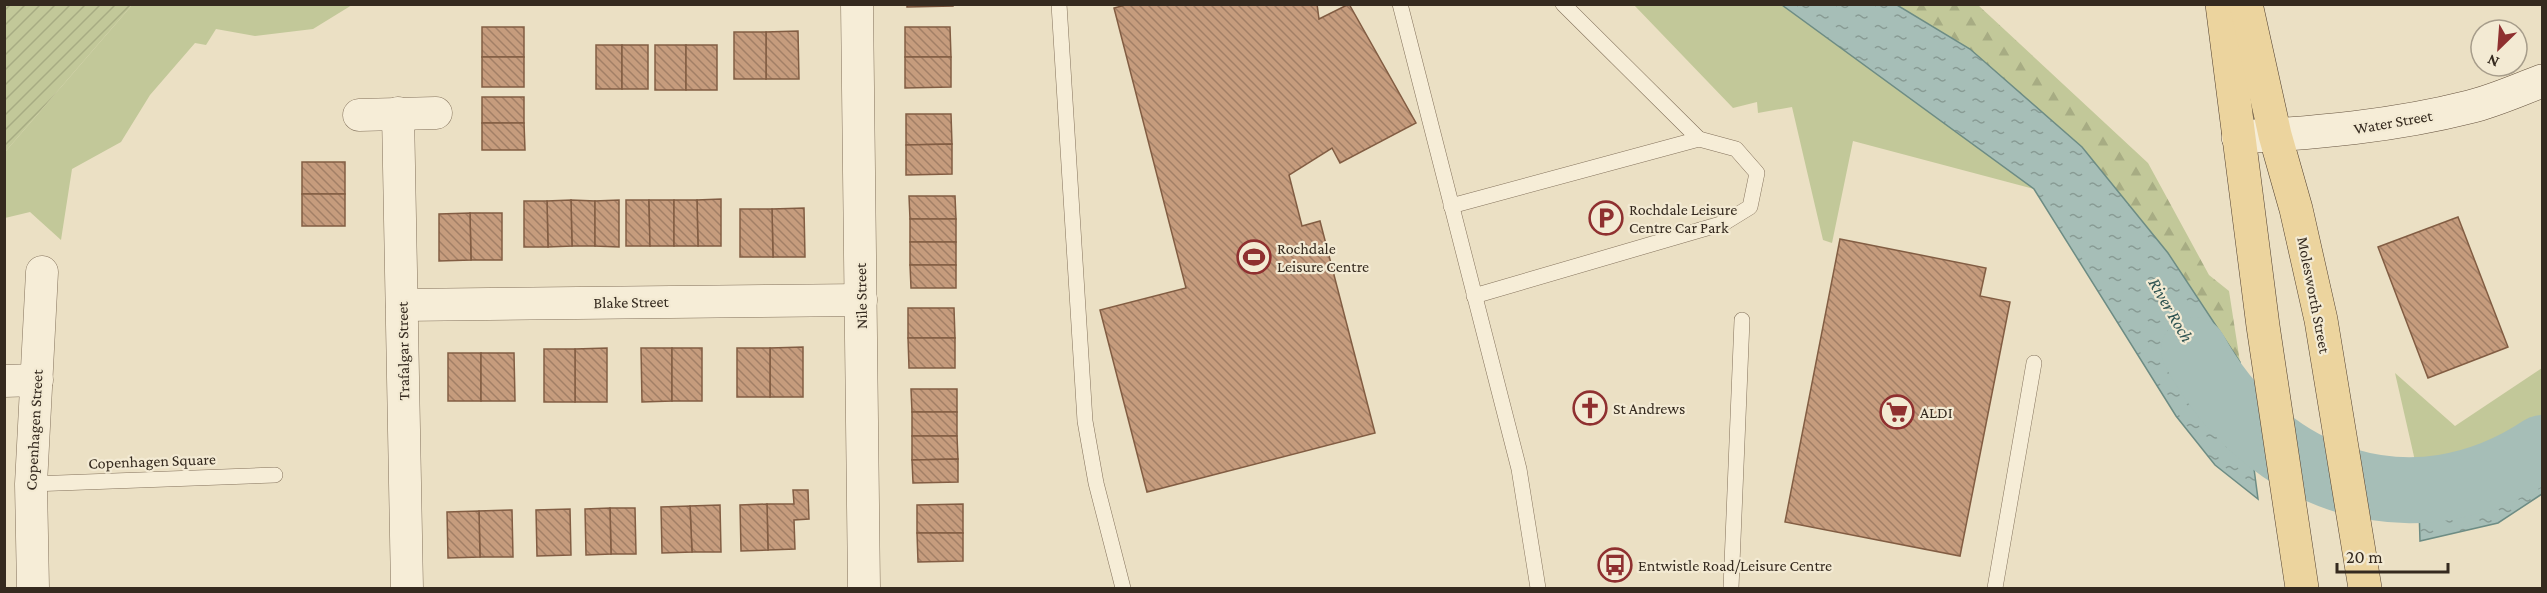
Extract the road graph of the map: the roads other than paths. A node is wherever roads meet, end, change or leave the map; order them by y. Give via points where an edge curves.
1 (858, 4) edge
2 (1059, 4) edge
3 (1400, 4) edge
4 (1563, 4) edge
5 (2222, 4) edge
6 (2246, 4) edge
7 (2542, 81) edge
8 (398, 113) junction
9 (436, 113) dead end
10 (360, 115) dead end
11 (2275, 135) junction
12 (2238, 137) junction
13 (1699, 140) junction
14 (1451, 206) junction
15 (42, 272) dead end
16 (1474, 296) junction
17 (861, 300) junction
18 (402, 305) junction
19 (1742, 320) dead end
20 (2034, 363) dead end
21 (37, 380) junction
22 (4, 381) edge
23 (275, 475) dead end
24 (31, 484) junction
25 (2362, 573) edge
26 (1995, 587) edge
27 (2301, 587) edge
28 (33, 588) edge
29 (407, 588) edge
30 (864, 588) edge
31 (1123, 588) edge
32 (1538, 588) edge
33 (1731, 588) edge

1 - 17 street, Nile Street
2 - 31 lane via 1085,422
3 - 14 lane
4 - 13 lane
5 - 12 main road
6 - 11 main road, Molesworth Street
7 - 11 main road, Water Street via 2430,116
8 - 9 street
8 - 10 street
8 - 18 street, Trafalgar Street
11 - 12 main road, Water Street
11 - 25 main road, Molesworth Street via 2321,320
12 - 27 main road
13 - 14 lane
13 - 16 lane via 1736,149 1757,173 1750,207 1724,223
14 - 16 lane
15 - 21 street, Copenhagen Street
16 - 32 lane via 1519,469
17 - 18 street, Blake Street
17 - 30 street, Nile Street
18 - 29 street, Trafalgar Street
19 - 33 lane
20 - 26 lane
21 - 22 street
21 - 24 street, Copenhagen Street
23 - 24 lane, Copenhagen Square
24 - 28 street, Copenhagen Street

